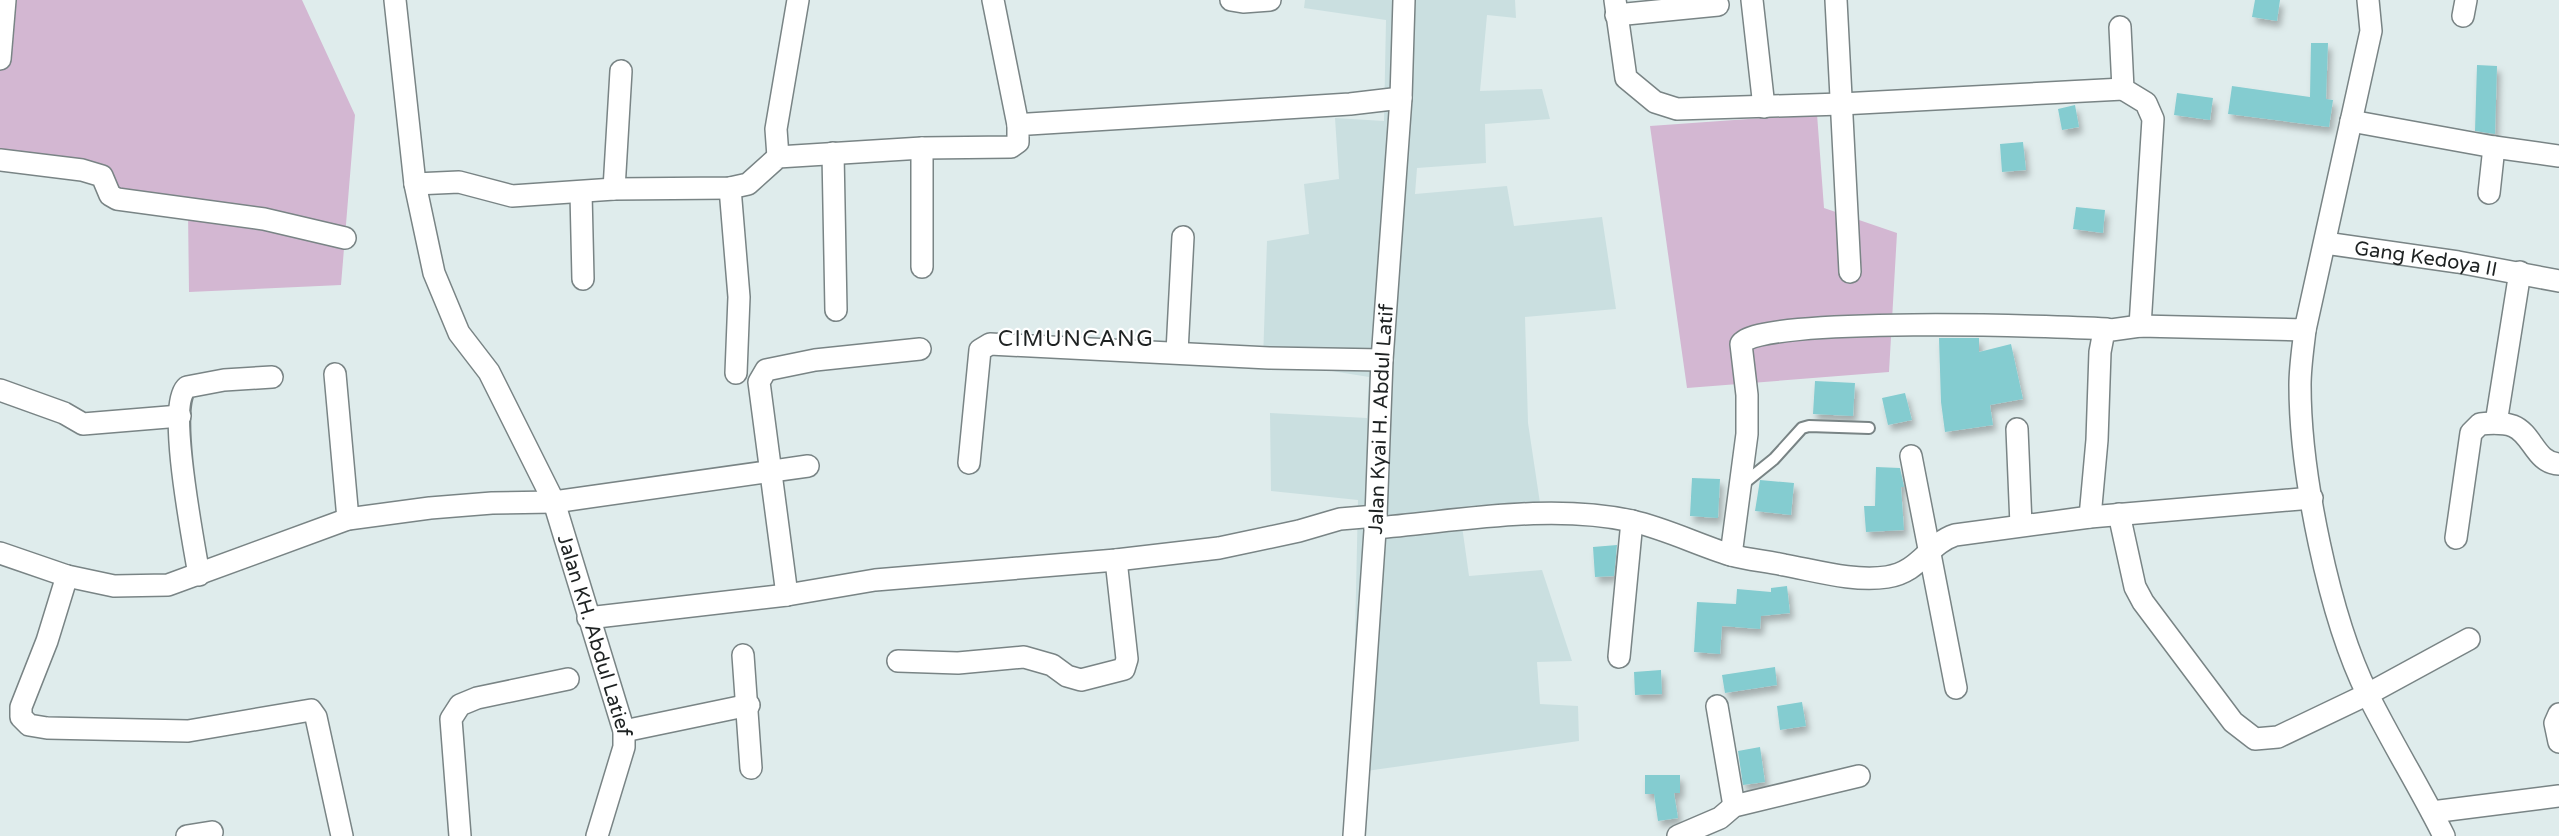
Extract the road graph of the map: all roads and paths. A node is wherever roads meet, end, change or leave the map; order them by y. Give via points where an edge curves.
1 (5, 0) edge
2 (395, 0) edge
3 (798, 0) edge
4 (993, 0) edge
5 (1231, 0) edge
6 (1270, 0) edge
7 (1404, 0) edge
8 (1752, 0) edge
9 (1836, 0) edge
10 (2368, 0) edge
11 (1718, 5) dead end
12 (1616, 8) edge
13 (2120, 27) dead end
14 (0, 58) edge
15 (621, 71) dead end
16 (2123, 89) junction
17 (1401, 98) junction
18 (1841, 104) junction
19 (1764, 107) junction
20 (2351, 121) junction
21 (1018, 125) junction
22 (2494, 147) junction
23 (922, 148) junction
24 (833, 153) junction
25 (2559, 156) edge
26 (778, 157) junction
27 (0, 160) edge
28 (415, 184) junction
29 (730, 188) junction
30 (614, 189) junction
31 (581, 193) junction
32 (2489, 193) dead end
33 (1183, 237) dead end
34 (345, 238) dead end
35 (2325, 243) junction
36 (922, 267) dead end
37 (1850, 272) dead end
38 (2523, 273) junction
39 (583, 279) dead end
40 (2559, 281) edge
41 (836, 310) dead end
42 (2140, 326) junction
43 (2107, 329) junction
44 (2305, 330) junction
45 (920, 349) dead end
46 (1177, 352) junction
47 (1382, 360) junction
48 (736, 373) dead end
49 (335, 374) dead end
50 (272, 377) dead end
51 (0, 390) edge
52 (180, 416) junction
53 (2496, 423) junction
54 (1869, 428) dead end
55 (2017, 429) dead end
56 (1911, 456) dead end
57 (969, 463) dead end
58 (2559, 464) edge
59 (808, 466) dead end
60 (772, 473) junction
61 (1742, 484) junction
62 (2312, 498) junction
63 (554, 502) junction
64 (2120, 514) junction
65 (2090, 517) junction
66 (348, 519) junction
67 (1632, 521) junction
68 (1375, 522) junction
69 (2021, 525) junction
70 (2456, 538) dead end
71 (0, 553) edge
72 (1731, 555) junction
73 (1928, 555) junction
74 (1116, 560) junction
75 (199, 575) junction
76 (67, 576) junction
77 (787, 595) junction
78 (588, 618) junction
79 (2469, 639) dead end
80 (743, 655) dead end
81 (1619, 657) dead end
82 (898, 661) dead end
83 (568, 679) dead end
84 (1956, 688) dead end
85 (2368, 694) junction
86 (749, 705) junction
87 (1717, 706) dead end
88 (2559, 714) edge
89 (624, 731) junction
90 (2559, 742) edge
91 (751, 768) dead end
92 (1859, 776) dead end
93 (2559, 796) edge
94 (1734, 806) junction
95 (2432, 812) junction
96 (212, 832) dead end
97 (187, 836) edge
98 (342, 836) edge
99 (460, 836) edge
100 (597, 836) edge
101 (1354, 836) edge
102 (1678, 836) edge
103 (2444, 836) edge

1 - 14 street
2 - 28 street, Jalan KH. Abdul Latief
3 - 26 street via 776,129
4 - 21 street
5 - 6 street
7 - 17 street, Jalan Kyai H. Abdul Latif
8 - 19 street
9 - 18 street
10 - 20 street via 2371,31
11 - 12 street
12 - 19 street via 1626,78 1654,102 1687,110
13 - 16 street
15 - 30 street
16 - 18 street
16 - 42 street via 2146,103 2153,119
17 - 21 street
17 - 47 street, Jalan Kyai H. Abdul Latif
18 - 19 street
18 - 37 street
20 - 22 street
20 - 35 street
21 - 23 street via 1018,142 1011,147
22 - 25 street
22 - 32 street
23 - 24 street
23 - 36 street
24 - 26 street
24 - 41 street
26 - 29 street via 748,184
27 - 34 street via 102,176 110,195 117,199 264,219
28 - 31 street via 459,182 512,196
28 - 63 street, Jalan KH. Abdul Latief via 434,273 450,314 459,333 489,372
29 - 30 street
29 - 48 street via 739,297
30 - 31 street
31 - 39 street
33 - 46 street
35 - 38 street, Gang Kedoya II
35 - 44 street
38 - 40 street, Gang Kedoya II
38 - 53 street
42 - 43 street
42 - 44 street
43 - 61 street via 1916,325 1749,336 1741,344 1748,417
43 - 65 street via 2102,334 2100,352
44 - 62 street via 2300,384
45 - 60 street via 815,360 766,370 759,382
46 - 47 street
46 - 57 street via 983,346
47 - 68 street, Jalan Kyai H. Abdul Latif
49 - 66 street
50 - 52 street via 188,387 180,397
51 - 52 street via 83,424
52 - 75 street via 179,440
53 - 58 street via 2524,433 2546,461
53 - 70 street via 2480,424 2471,433
54 - 61 lane via 1802,428 1774,459
55 - 69 street
56 - 73 street
59 - 60 street
60 - 63 street
60 - 77 street
61 - 72 street
62 - 64 street
62 - 85 street via 2338,615
63 - 66 street via 441,507
63 - 78 street, Jalan KH. Abdul Latief
64 - 65 street
64 - 85 street via 2135,587 2143,602 2233,722 2245,732 2255,739 2278,737
65 - 69 street
66 - 75 street
67 - 68 street via 1532,514
67 - 72 street
67 - 81 street
68 - 74 street via 1340,519 1219,548
68 - 101 street, Jalan Kyai H. Abdul Latif
69 - 73 street via 1942,539
71 - 76 street
72 - 73 street via 1870,579 1905,572
73 - 84 street
74 - 77 street via 874,580
74 - 82 street via 1127,659 1124,669 1117,673 1081,680 1067,676 1052,664 1024,657 958,663
75 - 76 street via 168,585 143,587 114,586
76 - 98 street via 21,707 21,717 29,725 188,731 310,710 316,717
77 - 78 street
78 - 89 street, Jalan KH. Abdul Latief
79 - 85 street
80 - 86 street
83 - 99 street via 460,705 451,719
85 - 95 street
86 - 89 street
86 - 91 street
87 - 94 street
88 - 90 street via 2554,723
89 - 100 street, Jalan KH. Abdul Latief via 624,747
92 - 94 street
93 - 95 street
94 - 102 street via 1720,818
95 - 103 street
96 - 97 street

